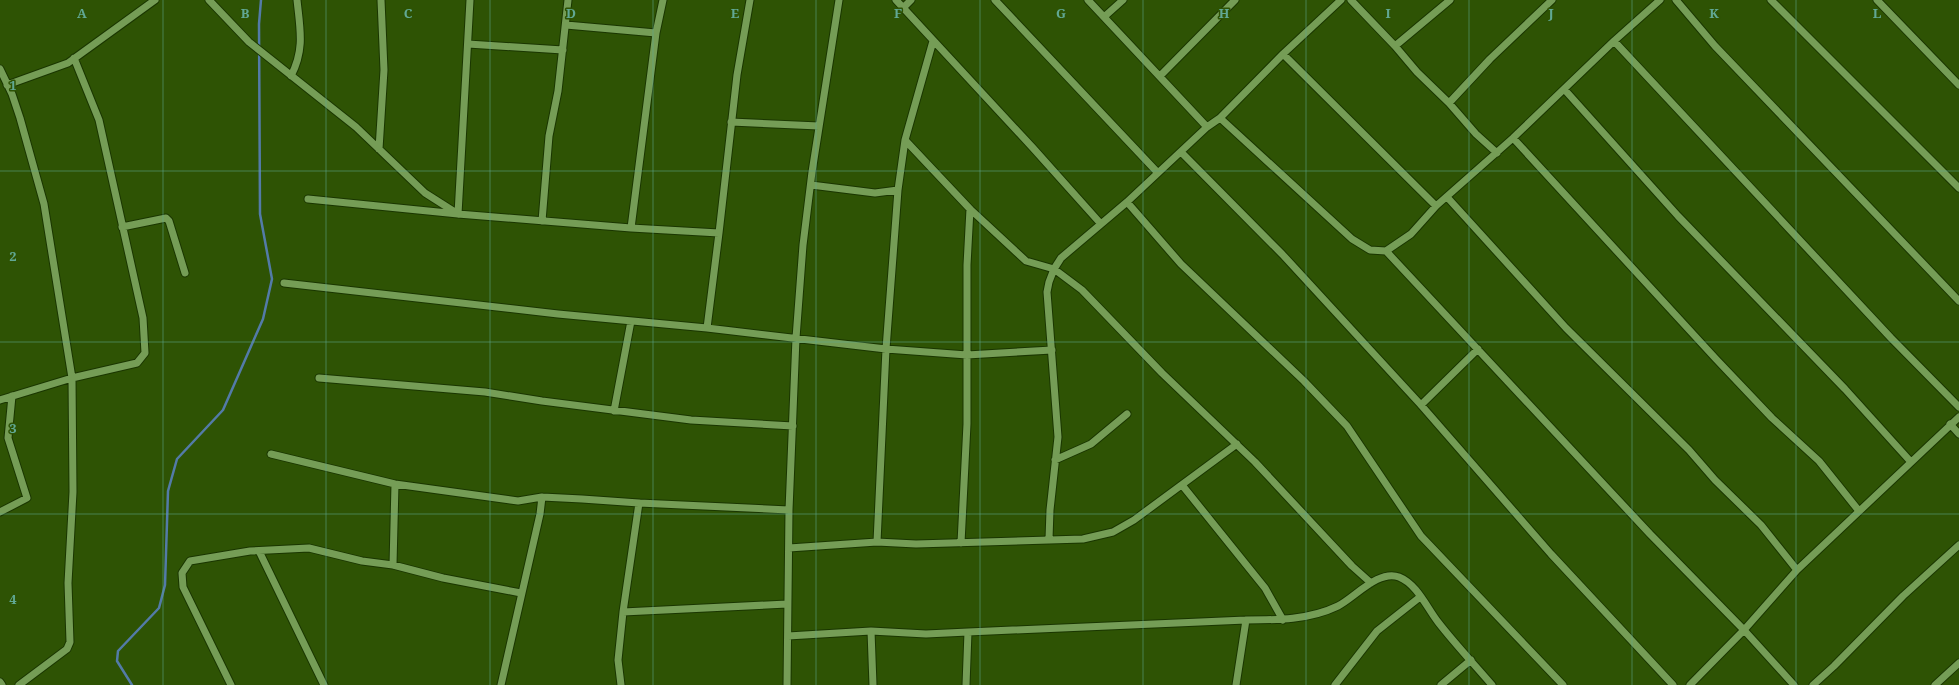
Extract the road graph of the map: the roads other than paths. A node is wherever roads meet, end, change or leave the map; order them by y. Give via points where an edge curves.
1 (155, 0) edge
2 (209, 0) edge
3 (297, 0) edge
4 (381, 0) edge
5 (470, 0) edge
6 (568, 0) edge
7 (663, 0) edge
8 (750, 0) edge
9 (839, 0) edge
10 (896, 0) edge
11 (911, 0) edge
12 (995, 0) edge
13 (1088, 0) edge
14 (1123, 0) edge
15 (1234, 0) edge
16 (1341, 0) edge
17 (1351, 0) edge
18 (1450, 0) edge
19 (1552, 0) edge
20 (1660, 0) edge
21 (1676, 0) edge
22 (1771, 0) edge
23 (1877, 0) edge
24 (904, 7) junction
25 (1104, 17) junction
26 (566, 25) junction
27 (656, 33) junction
28 (933, 41) junction
29 (1614, 41) junction
30 (468, 44) junction
31 (1395, 46) junction
32 (563, 50) junction
33 (1283, 54) junction
34 (74, 58) junction
35 (0, 69) edge
36 (291, 76) junction
37 (1160, 76) junction
38 (7, 85) junction
39 (1959, 85) edge
40 (1564, 88) junction
41 (1449, 103) junction
42 (1220, 118) junction
43 (731, 122) junction
44 (818, 126) junction
45 (1207, 127) junction
46 (1513, 138) junction
47 (905, 140) junction
48 (379, 149) junction
49 (1181, 152) junction
50 (1497, 153) junction
51 (1158, 173) junction
52 (811, 186) junction
53 (1959, 188) edge
54 (898, 190) junction
55 (1448, 197) junction
56 (308, 199) dead end
57 (1127, 202) junction
58 (1436, 206) junction
59 (970, 209) junction
60 (458, 214) junction
61 (542, 221) junction
62 (1101, 224) junction
63 (122, 227) junction
64 (631, 228) junction
65 (719, 232) junction
66 (1386, 251) junction
67 (1054, 269) junction
68 (185, 273) dead end
69 (284, 283) dead end
70 (1959, 301) edge
71 (631, 321) junction
72 (707, 328) junction
73 (796, 338) junction
74 (886, 349) junction
75 (1478, 349) junction
76 (1052, 350) junction
77 (967, 355) junction
78 (72, 378) junction
79 (318, 378) dead end
80 (12, 396) junction
81 (0, 400) edge
82 (1421, 405) junction
83 (1959, 407) edge
84 (614, 411) junction
85 (1128, 414) dead end
86 (1959, 417) edge
87 (1950, 424) junction
88 (793, 426) junction
89 (1959, 434) edge
90 (1237, 444) junction
91 (271, 454) dead end
92 (1055, 460) junction
93 (1911, 462) junction
94 (395, 484) junction
95 (1182, 485) junction
96 (542, 498) junction
97 (639, 503) junction
98 (789, 510) junction
99 (1859, 511) junction
100 (0, 512) edge
101 (1049, 539) junction
102 (877, 542) junction
103 (961, 543) junction
104 (1959, 545) edge
105 (788, 548) junction
106 (260, 551) junction
107 (393, 565) junction
108 (1797, 570) junction
109 (1371, 583) junction
110 (521, 592) junction
111 (1420, 597) junction
112 (787, 604) junction
113 (623, 612) junction
114 (1246, 620) junction
115 (1282, 620) junction
116 (1744, 630) junction
117 (871, 632) junction
118 (968, 632) junction
119 (788, 636) junction
120 (1471, 660) junction
121 (1959, 662) edge
122 (0, 682) edge
123 (2, 685) edge
124 (19, 685) edge
125 (231, 685) edge
126 (324, 685) edge
127 (501, 685) edge
128 (621, 685) edge
129 (787, 685) edge
130 (873, 685) edge
131 (966, 685) edge
132 (1236, 685) edge
133 (1335, 685) edge
134 (1441, 685) edge
135 (1492, 685) edge
136 (1563, 685) edge
137 (1673, 685) edge
138 (1690, 685) edge
139 (1794, 685) edge
140 (1813, 685) edge
141 (1936, 685) edge

1 - 34 street
2 - 36 street via 249,42
3 - 36 street via 301,45 298,62
4 - 48 street via 384,70
5 - 30 street
6 - 26 street
7 - 27 street
8 - 43 street
9 - 44 street
10 - 24 street
11 - 24 street
12 - 51 street
13 - 25 street
14 - 25 street
15 - 37 street
16 - 33 street
17 - 31 street
18 - 31 street
19 - 41 street via 1490,58
20 - 29 street
21 - 70 street via 1716,46
22 - 53 street
23 - 39 street
24 - 28 street
25 - 37 street
26 - 27 street
26 - 32 street
27 - 64 street
28 - 47 street
28 - 62 street
29 - 40 street
29 - 83 street via 1891,338
30 - 32 street
30 - 60 street
31 - 41 street
32 - 61 street via 549,136
33 - 42 street
33 - 58 street
34 - 38 street via 68,63
34 - 63 street via 99,120
35 - 38 street
36 - 48 street via 356,127
37 - 45 street
38 - 78 street via 20,118 44,204
40 - 46 street
40 - 93 street via 1678,216 1845,389
41 - 50 street
42 - 45 street
42 - 66 street via 1352,240 1370,250
43 - 44 street
43 - 65 street
44 - 52 street
45 - 49 street
46 - 50 street
46 - 99 street via 1716,359 1772,418 1819,461
47 - 54 street
47 - 59 street
48 - 60 street via 425,193
49 - 51 street
49 - 82 street via 1282,254
50 - 55 street
51 - 57 street
52 - 54 street via 875,193
52 - 73 street via 803,245
54 - 74 street
55 - 58 street
55 - 108 street via 1566,328 1761,525
56 - 60 street
57 - 62 street
57 - 136 street via 1181,264 1304,381 1347,426 1421,536
58 - 66 street via 1411,234
59 - 67 street via 1026,261
59 - 77 street
60 - 61 street
61 - 64 street
62 - 67 street via 1061,258
63 - 68 street via 166,218
63 - 78 street via 143,318 145,353 137,363
64 - 65 street
65 - 72 street
66 - 75 street
67 - 76 street via 1047,292
67 - 90 street via 1082,290 1162,373
69 - 71 street
71 - 72 street
71 - 84 street
72 - 73 street
73 - 74 street
73 - 88 street
74 - 77 street
74 - 102 street
75 - 82 street
75 - 116 street
76 - 77 street
76 - 92 street via 1058,436
77 - 103 street via 967,424
78 - 80 street
78 - 124 street via 73,492 68,583 70,642 60,655
79 - 84 street via 484,392
80 - 81 street
80 - 100 street via 8,438 27,498
82 - 137 street via 1551,554
84 - 88 street via 691,420
85 - 92 street via 1091,444
86 - 87 street
87 - 89 street
87 - 93 street
88 - 98 street
90 - 95 street
90 - 109 street
91 - 94 street
92 - 101 street
93 - 99 street
94 - 96 street via 518,501
94 - 107 street
95 - 101 street via 1113,532 1083,539
95 - 115 street via 1266,588
96 - 97 street
96 - 110 street
97 - 98 street
97 - 113 street
98 - 105 street
99 - 108 street
101 - 103 street
102 - 103 street
102 - 105 street
104 - 140 street
105 - 112 street
106 - 107 street via 309,548 362,561
106 - 125 street via 190,561 182,573 183,587
106 - 126 street
107 - 110 street via 443,578
108 - 116 street
109 - 111 street via 1385,576 1397,576 1408,582
109 - 115 street via 1339,605 1315,615
110 - 127 street
111 - 120 street
111 - 133 street via 1378,631
112 - 113 street
112 - 119 street
113 - 128 street via 618,660
114 - 115 street
114 - 118 street
114 - 132 street
116 - 138 street
116 - 139 street
117 - 118 street
117 - 119 street
117 - 130 street
118 - 131 street
119 - 129 street
120 - 134 street
120 - 135 street
121 - 141 street
122 - 123 street

